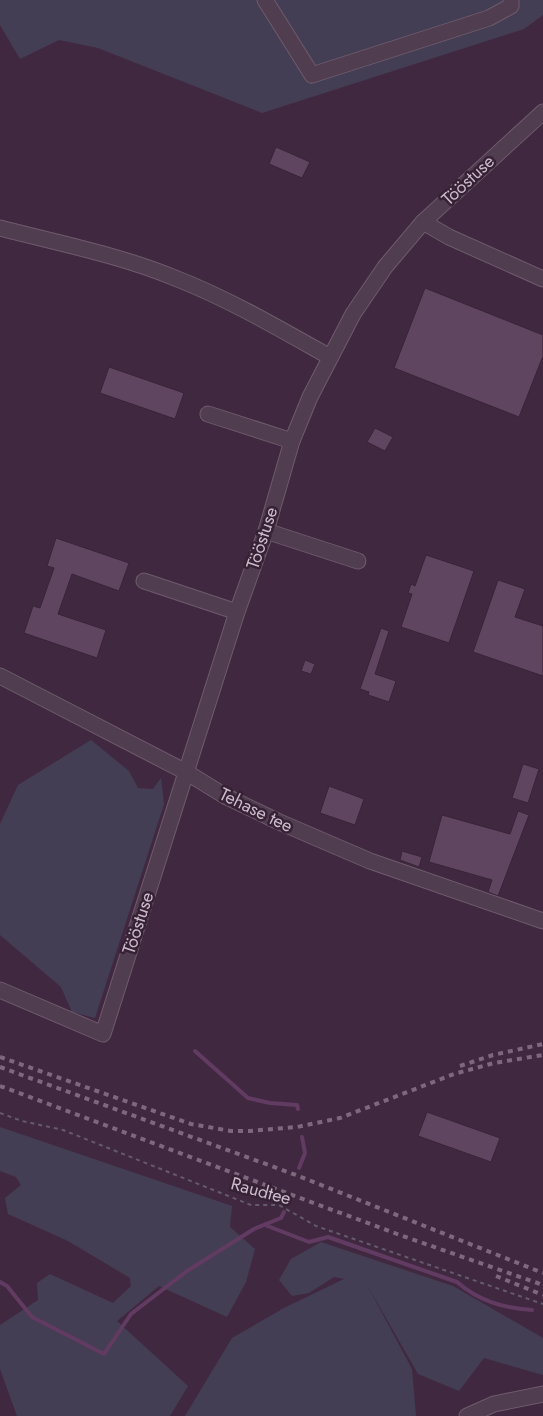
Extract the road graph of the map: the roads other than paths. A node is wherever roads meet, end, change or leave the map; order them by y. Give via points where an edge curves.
1 (265, 0) edge
2 (511, 0) edge
3 (543, 112) edge
4 (424, 222) junction
5 (0, 228) edge
6 (543, 279) edge
7 (330, 357) junction
8 (208, 414) dead end
9 (292, 441) junction
10 (266, 530) junction
11 (358, 561) dead end
12 (144, 581) dead end
13 (237, 612) junction
14 (0, 676) edge
15 (186, 772) junction
16 (543, 921) edge
17 (0, 990) edge
18 (543, 1394) edge
19 (467, 1416) edge

1 - 2 street via 312,75 490,18 511,6
3 - 4 street, Tööstuse
4 - 6 street via 449,237
4 - 7 street, Tööstuse via 385,267 353,314
5 - 7 street via 122,260 175,278 258,317
7 - 9 street, Tööstuse
8 - 9 street
9 - 10 street, Tööstuse
10 - 11 street
10 - 13 street, Tööstuse
12 - 13 street
13 - 15 street, Tööstuse
14 - 15 street, Tehase tee
15 - 16 street, Tehase tee via 224,796 277,822 370,861
15 - 17 street, Tööstuse via 103,1034
18 - 19 street via 494,1404

